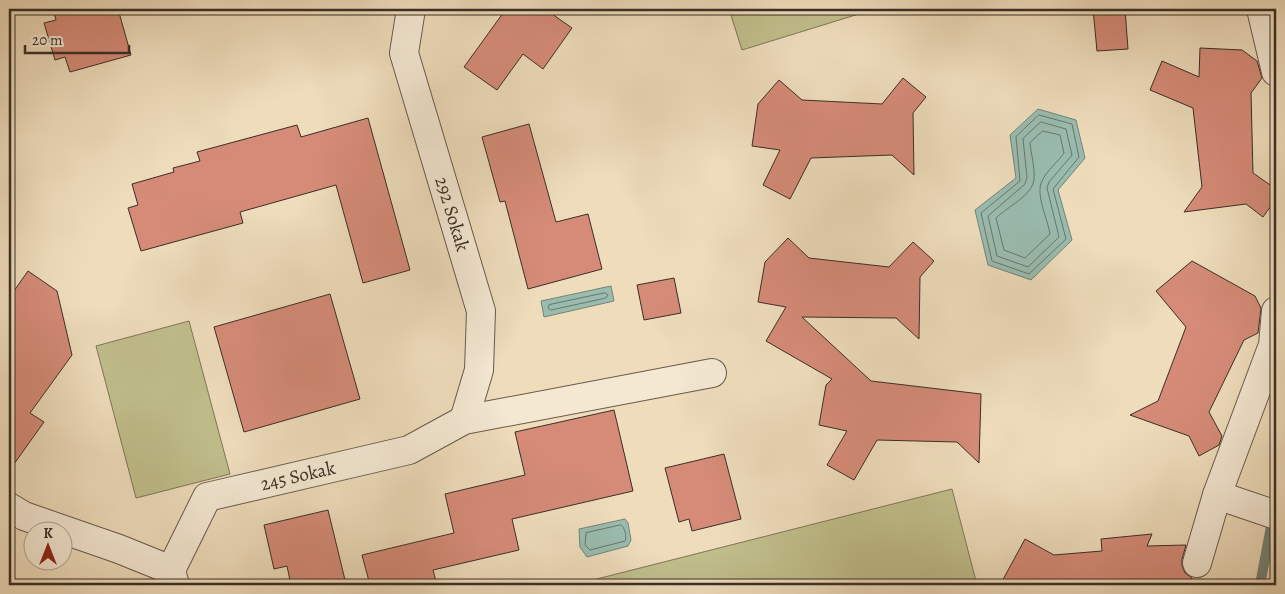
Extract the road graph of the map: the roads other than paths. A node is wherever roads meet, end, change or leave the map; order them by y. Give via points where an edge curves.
1 (411, 9) edge
2 (1261, 9) edge
3 (1276, 72) edge
4 (1276, 311) edge
5 (712, 373) dead end
6 (464, 420) junction
7 (1217, 495) junction
8 (1264, 511) edge
9 (14, 516) edge
10 (1197, 563) dead end
11 (173, 578) edge

1 - 6 street, 292 Sokak via 404,53 481,311 478,370
2 - 3 street
4 - 7 street via 1273,345
5 - 6 street
6 - 11 street, 245 Sokak via 409,450 207,497
7 - 8 street
7 - 10 street
9 - 11 street via 119,549

